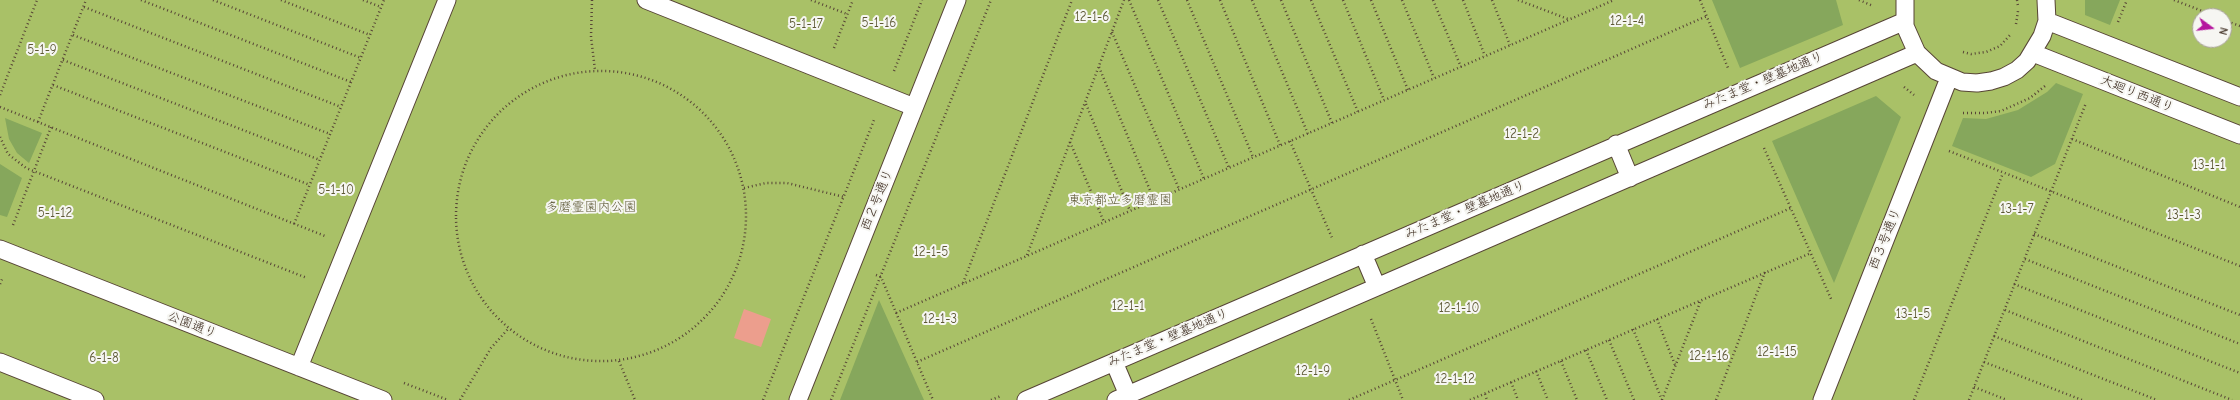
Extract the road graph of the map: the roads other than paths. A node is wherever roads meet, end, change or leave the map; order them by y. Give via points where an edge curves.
1 (447, 0) edge
2 (646, 0) edge
3 (957, 0) edge
4 (2046, 0) edge
5 (1903, 1) edge
6 (1905, 21) junction
7 (2046, 21) junction
8 (1917, 53) junction
9 (2033, 53) junction
10 (1949, 78) junction
11 (2240, 97) edge
12 (914, 107) junction
13 (2240, 135) edge
14 (1616, 144) junction
15 (1630, 178) junction
16 (0, 249) edge
17 (1363, 254) junction
18 (1377, 288) junction
19 (0, 362) edge
20 (1114, 362) junction
21 (299, 367) junction
22 (1122, 398) edge
23 (95, 400) edge
24 (383, 400) edge
25 (798, 400) edge
26 (1026, 400) edge
27 (1822, 400) edge

1 - 21 lane
2 - 12 lane
3 - 12 lane, 西２号通り
4 - 7 lane
5 - 6 lane
6 - 8 lane via 1909,39
6 - 14 lane, みたま堂・壁墓地通り
7 - 9 lane
7 - 11 lane
8 - 10 lane via 1936,71
8 - 15 lane
9 - 10 lane via 2017,70 1991,81 1962,82
9 - 13 lane, 大廻り西通り
10 - 27 lane, 西３号通り
12 - 25 lane, 西２号通り
14 - 15 lane
14 - 17 lane, みたま堂・壁墓地通り
15 - 18 lane
16 - 21 lane, 公園通り
17 - 18 lane
17 - 20 lane, みたま堂・壁墓地通り
18 - 22 lane
19 - 23 lane
20 - 22 lane
20 - 26 lane, みたま堂・壁墓地通り
21 - 24 lane, 公園通り

